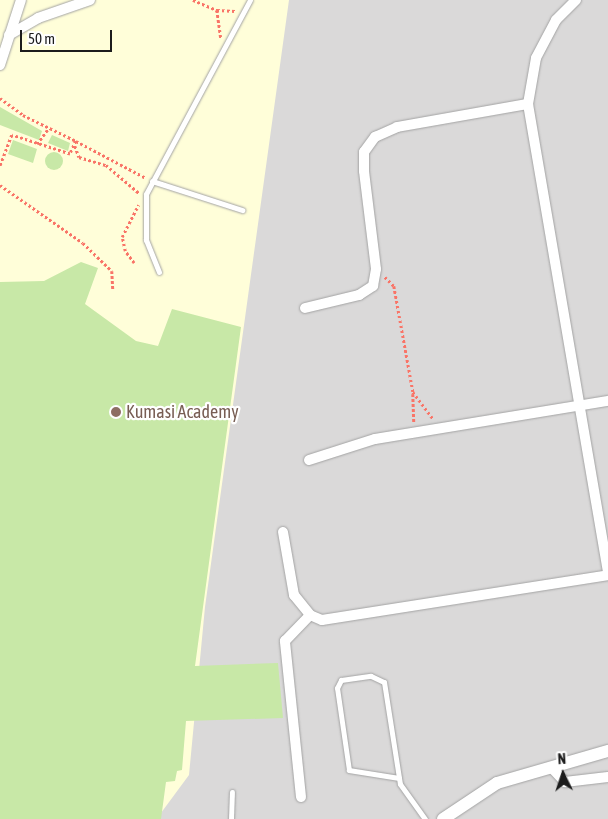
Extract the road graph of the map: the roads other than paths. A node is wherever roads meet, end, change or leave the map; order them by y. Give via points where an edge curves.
1 (21, 0) edge
2 (90, 0) edge
3 (250, 0) edge
4 (576, 0) edge
5 (9, 35) junction
6 (0, 65) edge
7 (528, 104) junction
8 (152, 181) junction
9 (242, 210) dead end
10 (159, 272) dead end
11 (305, 308) dead end
12 (608, 401) edge
13 (582, 406) junction
14 (309, 460) dead end
15 (283, 532) dead end
16 (608, 570) edge
17 (608, 575) edge
18 (310, 615) junction
19 (608, 751) edge
20 (551, 767) junction
21 (608, 777) edge
22 (399, 778) junction
23 (232, 792) dead end
24 (301, 797) dead end
25 (231, 819) edge
26 (424, 819) edge
27 (443, 819) edge

1 - 5 street
2 - 5 street via 38,18
3 - 8 lane
4 - 7 street via 556,20 536,58
5 - 6 street
7 - 11 street via 397,126 375,137 364,152 376,269 373,286 359,295
7 - 13 street
8 - 9 lane
8 - 10 lane via 144,196 146,240
12 - 13 street
13 - 14 street via 375,439
13 - 16 street
15 - 18 street via 294,595
17 - 18 street via 322,620
18 - 24 street via 284,641
19 - 20 street
20 - 21 street via 565,782
20 - 27 street via 497,783
22 - 22 lane via 384,682 371,676 341,680 337,688 350,770
22 - 26 lane
23 - 25 lane

